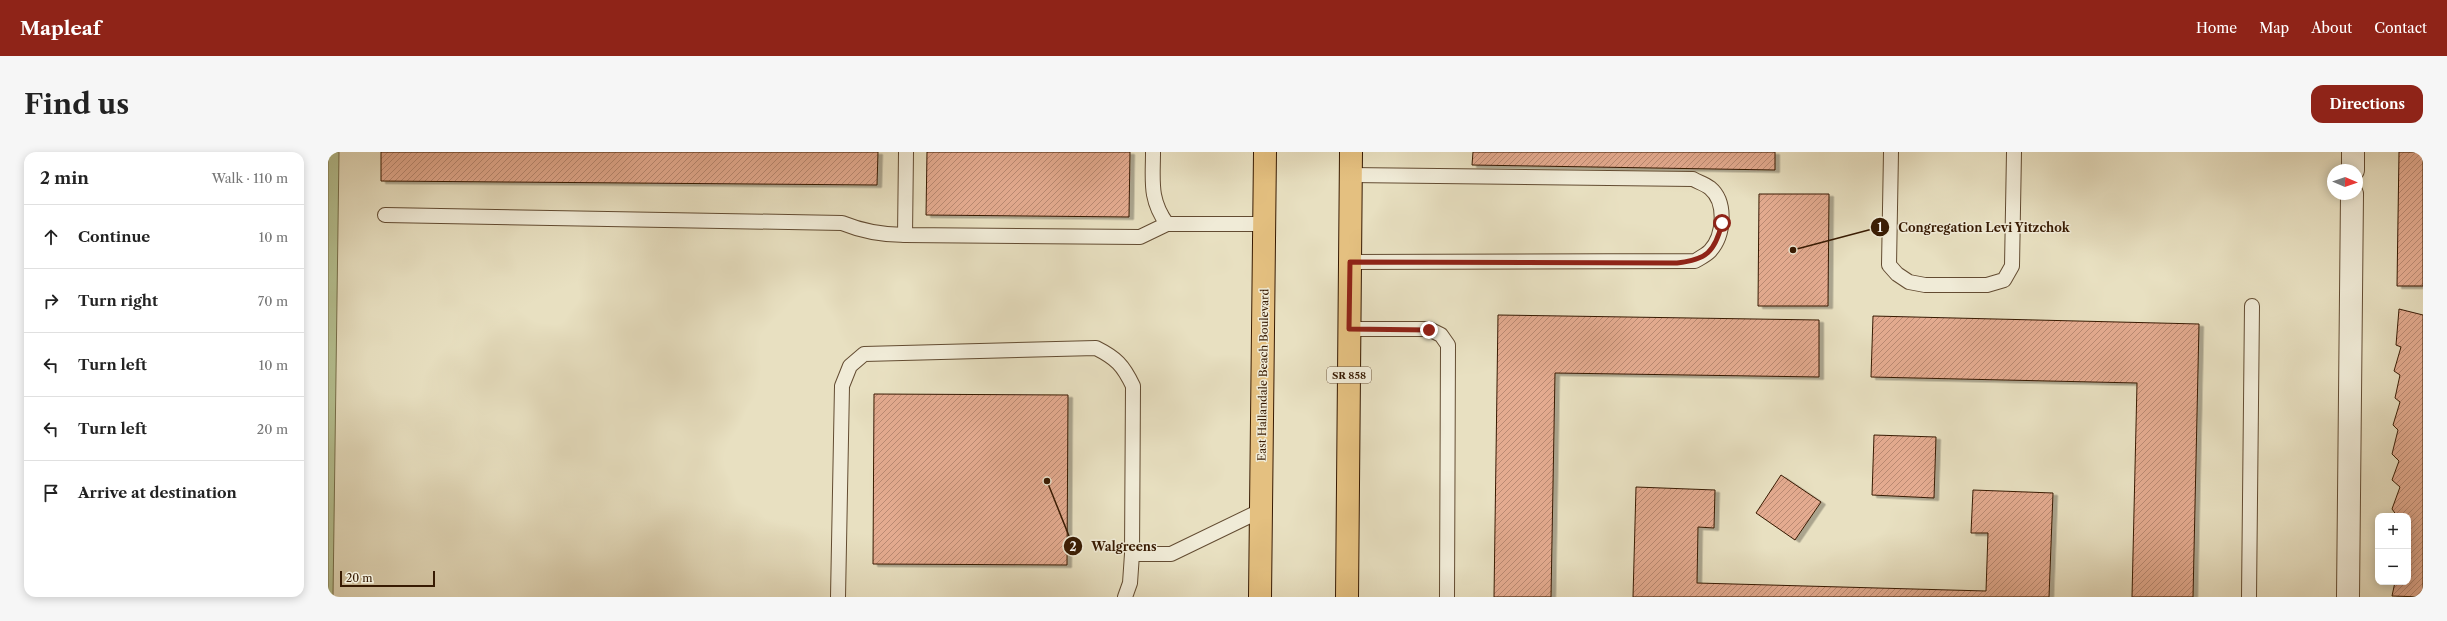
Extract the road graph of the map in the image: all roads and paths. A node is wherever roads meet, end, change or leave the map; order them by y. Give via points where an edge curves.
1 (906, 152) edge
2 (1153, 152) edge
3 (1265, 152) edge
4 (1350, 152) edge
5 (1891, 152) edge
6 (2014, 152) edge
7 (2353, 152) edge
8 (2353, 164) edge
9 (1350, 175) junction
10 (2352, 200) edge
11 (385, 215) dead end
12 (1167, 224) junction
13 (1264, 224) junction
14 (905, 235) junction
15 (1350, 262) junction
16 (2252, 306) dead end
17 (1349, 329) junction
18 (1262, 510) junction
19 (1132, 554) junction
20 (838, 597) edge
21 (1125, 597) edge
22 (1260, 597) edge
23 (1346, 597) edge
24 (1447, 597) edge
25 (2249, 597) edge
26 (2348, 597) edge

1 - 14 lane
2 - 12 lane via 1152,196 1158,212
3 - 13 main road, East Hallandale Beach Boulevard
4 - 9 main road, SR 858
5 - 6 lane via 1889,265 1909,282 1925,285 1987,285 2004,280 2012,266
7 - 8 street
9 - 15 main road, SR 858
9 - 15 lane via 1693,179 1711,189 1720,206 1722,223 1718,240 1710,252 1695,261 1677,263
10 - 26 street
11 - 14 lane via 842,223 860,231 881,235
12 - 13 lane
12 - 14 lane via 1140,236
13 - 18 main road, East Hallandale Beach Boulevard
15 - 17 main road, SR 858
16 - 25 lane
17 - 23 main road, SR 858
17 - 24 lane via 1429,330 1441,335 1448,345
18 - 19 lane via 1171,554
18 - 22 main road, East Hallandale Beach Boulevard
19 - 20 lane via 1133,386 1124,368 1111,356 1096,348 864,354 850,366 842,386
19 - 21 lane via 1130,583

